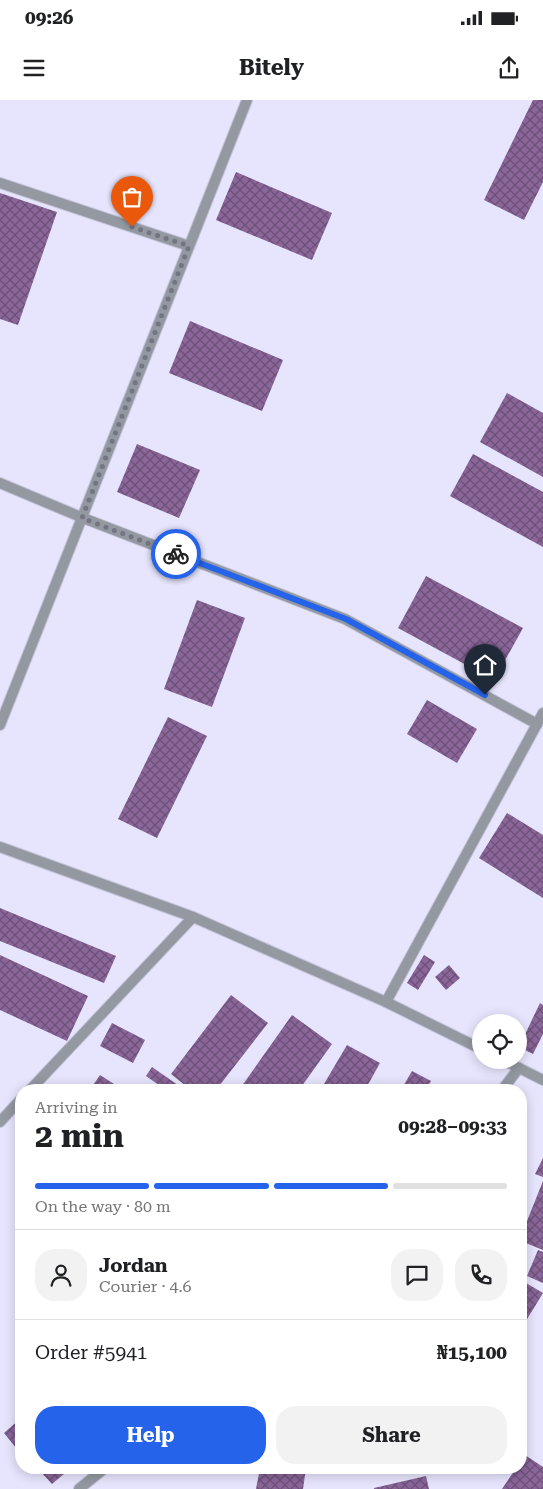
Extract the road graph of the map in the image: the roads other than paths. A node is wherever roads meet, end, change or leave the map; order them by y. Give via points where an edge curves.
1 (247, 100) edge
2 (0, 183) edge
3 (189, 246) junction
4 (0, 483) edge
5 (82, 518) junction
6 (543, 713) edge
7 (537, 724) junction
8 (0, 725) edge
9 (0, 847) edge
10 (193, 917) junction
11 (386, 1002) junction
12 (472, 1045) edge
13 (518, 1069) edge
14 (521, 1069) edge
15 (543, 1080) edge
16 (36, 1084) edge
17 (507, 1084) edge
18 (15, 1106) edge
19 (0, 1122) edge
20 (98, 1474) edge
21 (79, 1489) edge

1 - 3 street
2 - 3 street
3 - 5 street
4 - 5 street
5 - 7 street via 346,619
5 - 8 street
6 - 7 street
7 - 11 street
9 - 10 street
10 - 11 street
10 - 16 street
11 - 12 street
13 - 17 street
14 - 15 street
18 - 19 street
20 - 21 street

